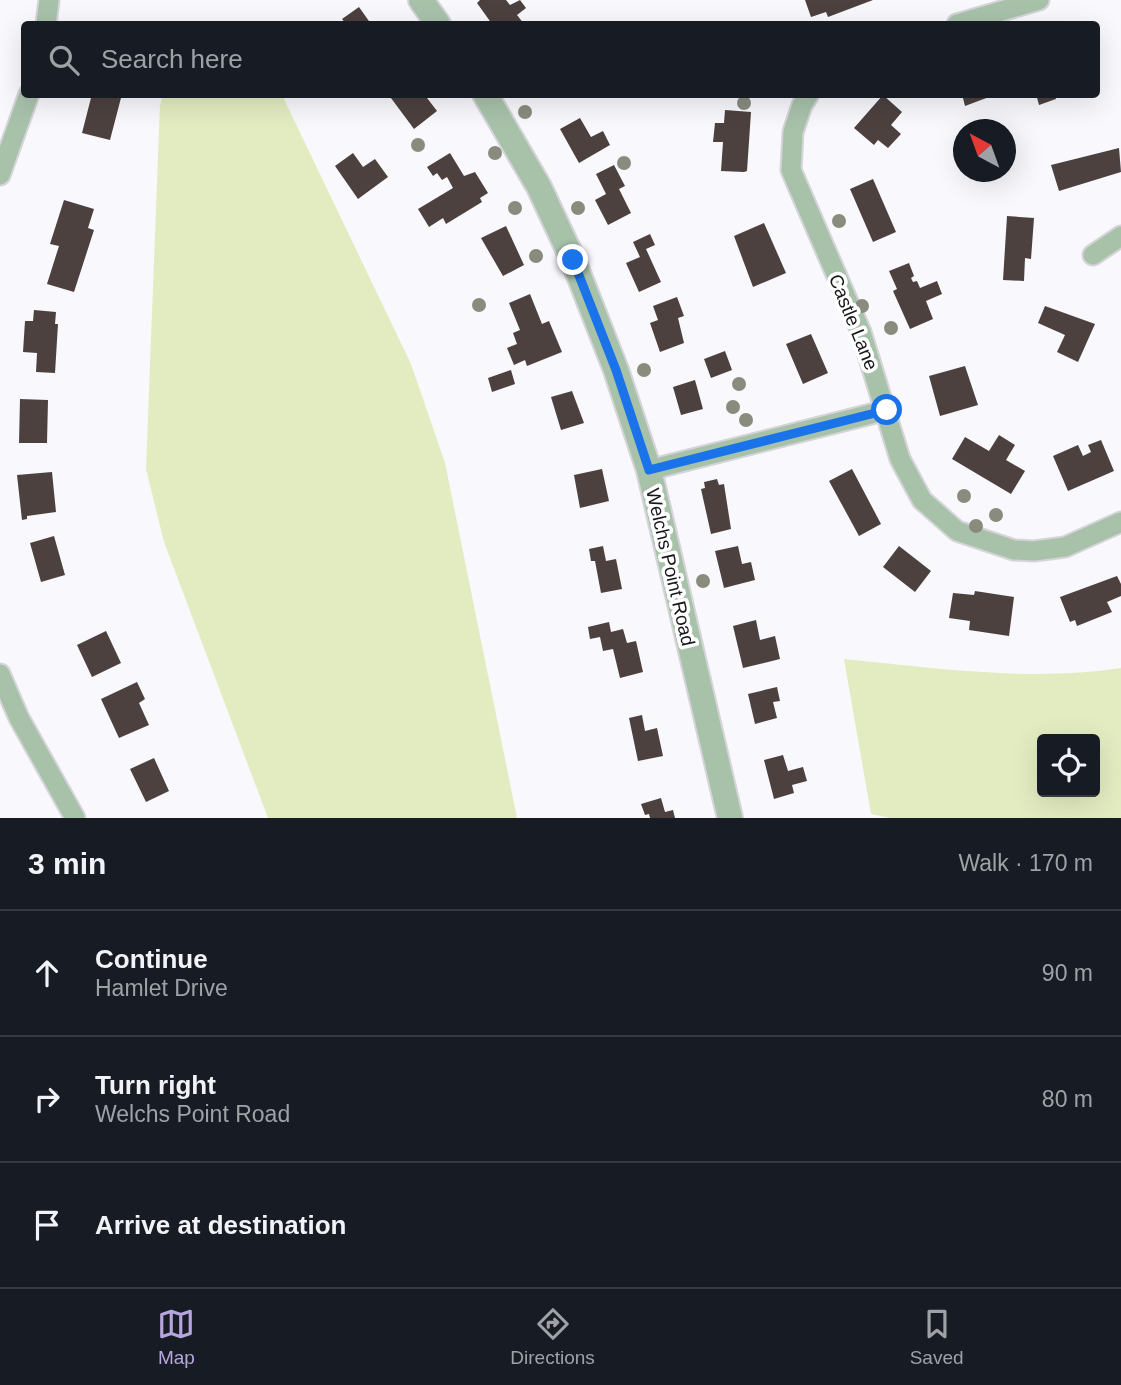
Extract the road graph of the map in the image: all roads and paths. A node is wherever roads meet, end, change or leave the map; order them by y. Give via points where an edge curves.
1 (49, 0) edge
2 (421, 0) edge
3 (1030, 1) edge
4 (46, 21) edge
5 (436, 21) edge
6 (967, 21) edge
7 (28, 98) edge
8 (487, 98) edge
9 (807, 98) edge
10 (0, 175) edge
11 (1121, 236) edge
12 (1093, 255) dead end
13 (887, 410) junction
14 (649, 470) junction
15 (1121, 523) edge
16 (0, 674) edge
17 (75, 818) edge
18 (730, 818) edge

1 - 4 street
2 - 5 street
3 - 6 street
7 - 10 street
8 - 14 street, Welchs Point Road via 539,187 573,260
9 - 13 street, Castle Lane via 793,132 791,170 861,332
11 - 12 street
13 - 14 street
13 - 15 street, Castle Lane via 908,480 931,511 957,531 993,545 1034,551 1065,547
14 - 18 street, Welchs Point Road
16 - 17 street

